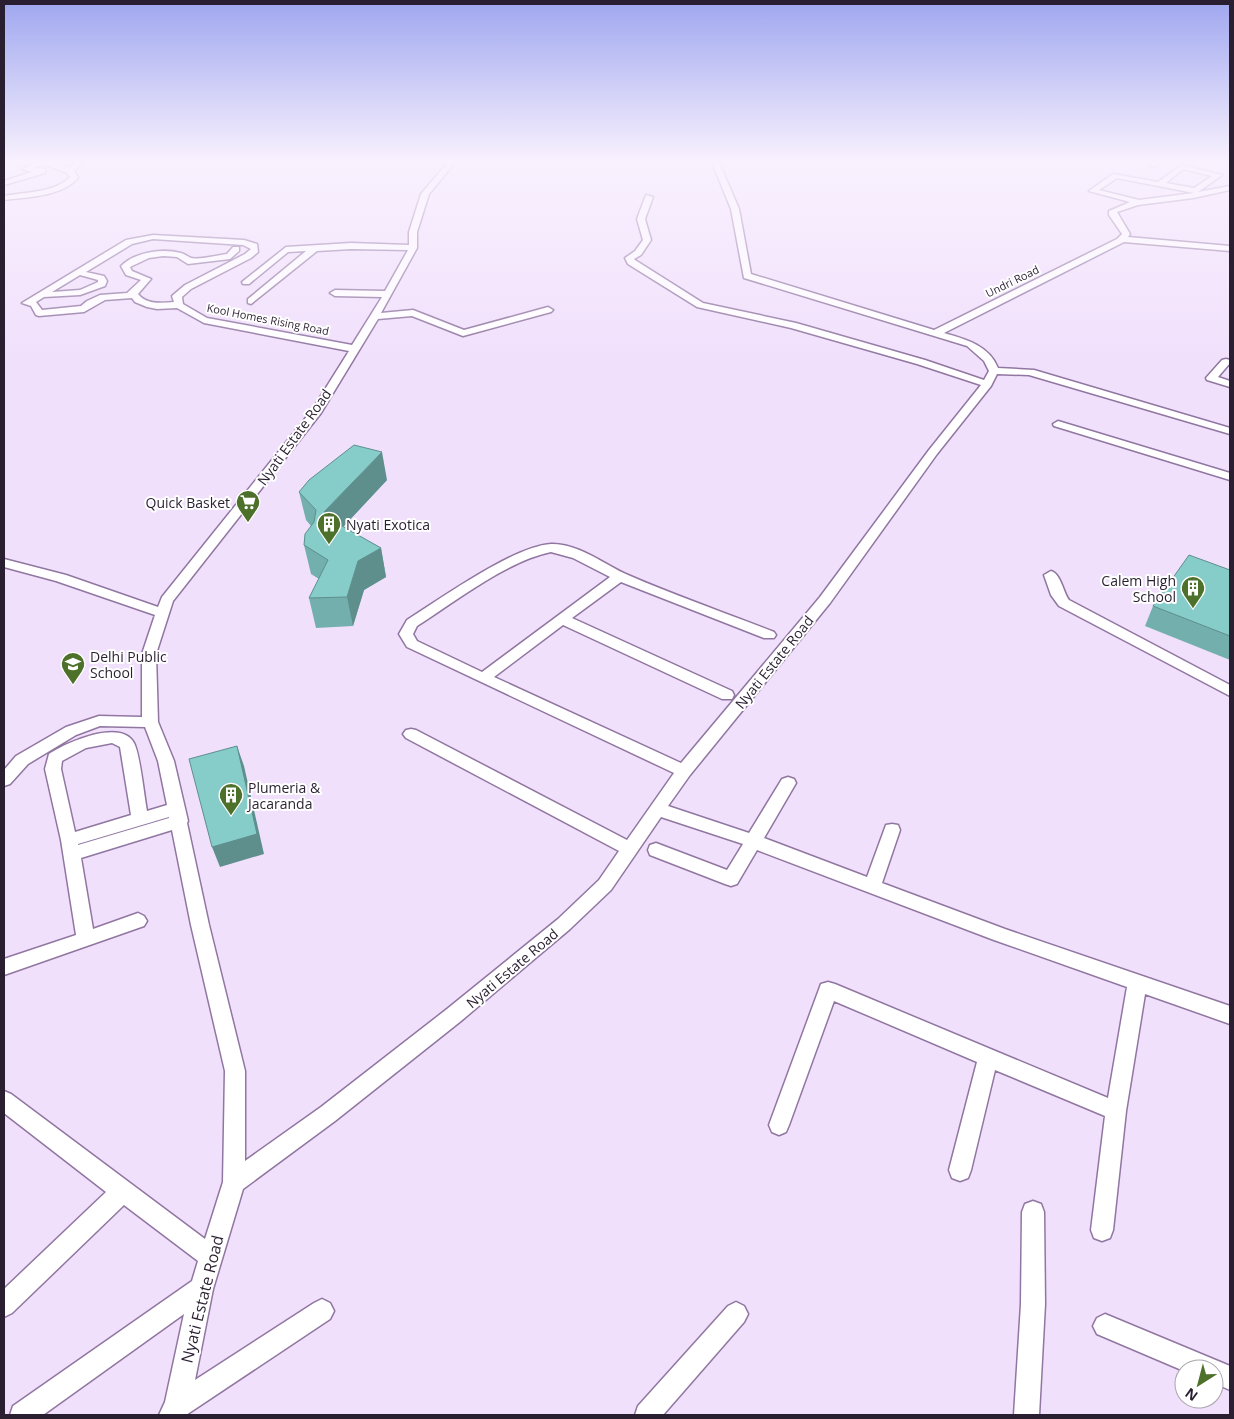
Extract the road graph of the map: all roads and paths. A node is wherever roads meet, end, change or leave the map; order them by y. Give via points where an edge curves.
1 (415, 226) edge
2 (643, 226) edge
3 (738, 226) edge
4 (1120, 226) edge
5 (1123, 239) junction
6 (254, 246) junction
7 (315, 248) junction
8 (413, 248) junction
9 (1230, 249) edge
10 (77, 272) junction
11 (246, 282) dead end
12 (335, 292) dead end
13 (43, 294) junction
14 (134, 294) junction
15 (388, 294) junction
16 (251, 301) dead end
17 (179, 305) junction
18 (548, 310) dead end
19 (374, 316) junction
20 (936, 332) junction
21 (355, 349) junction
22 (1229, 360) edge
23 (994, 371) junction
24 (987, 384) junction
25 (1230, 384) edge
26 (1058, 424) dead end
27 (1230, 431) edge
28 (1230, 477) edge
29 (4, 563) edge
30 (1051, 575) dead end
31 (620, 576) junction
32 (162, 613) junction
33 (562, 619) junction
34 (769, 634) dead end
35 (484, 677) junction
36 (1230, 691) edge
37 (727, 695) dead end
38 (150, 722) junction
39 (411, 734) dead end
40 (684, 771) junction
41 (4, 780) edge
42 (788, 782) dead end
43 (658, 809) junction
44 (178, 814) junction
45 (140, 819) junction
46 (892, 830) dead end
47 (754, 841) junction
48 (70, 847) junction
49 (630, 850) junction
50 (656, 850) dead end
51 (873, 885) junction
52 (138, 921) dead end
53 (86, 939) junction
54 (4, 967) edge
55 (1137, 983) junction
56 (1230, 1015) edge
57 (988, 1057) junction
58 (7, 1109) edge
59 (1116, 1111) junction
60 (779, 1125) dead end
61 (960, 1170) dead end
62 (234, 1182) junction
63 (124, 1190) junction
64 (1033, 1212) dead end
65 (1102, 1230) dead end
66 (211, 1257) junction
67 (201, 1289) junction
68 (4, 1305) edge
69 (322, 1311) dead end
70 (736, 1314) dead end
71 (1105, 1326) dead end
72 (1184, 1359) edge
73 (174, 1410) edge
74 (22, 1415) edge
75 (647, 1415) edge
76 (1026, 1415) edge

1 - 8 street, Nyati Estate Road
2 - 24 street via 647,240 629,258 630,262 700,305 793,324
3 - 20 street via 747,276
4 - 5 street via 1126,234
5 - 9 street
5 - 20 street, Undri Road
6 - 10 street via 153,237 129,242
6 - 14 street via 237,248 230,256 214,260 188,261 182,256 154,254 130,263 125,266 129,273 147,278
6 - 17 street via 256,250 248,256 188,287 177,296
7 - 8 street
7 - 11 street via 286,250
7 - 16 street
8 - 15 street, Nyati Estate Road
10 - 13 street
10 - 13 street via 100,278 102,284 82,293
12 - 15 street
13 - 14 street via 27,303 34,304 39,313 84,309 95,300
14 - 17 street via 147,304
15 - 19 street, Nyati Estate Road
17 - 21 street, Kool Homes Rising Road via 204,320
18 - 19 street via 463,333 413,313
19 - 21 street, Nyati Estate Road
20 - 23 street via 970,344 986,355
21 - 32 street, Nyati Estate Road via 317,411 167,600
22 - 25 street via 1210,378
23 - 24 street, Nyati Estate Road
23 - 27 street via 1038,374
24 - 40 street, Nyati Estate Road via 928,458 825,600
26 - 28 street
29 - 32 street via 61,578
30 - 36 street via 1064,603
31 - 33 street
31 - 34 street
31 - 35 street via 562,549 550,548 504,566 412,623 406,634 412,644
32 - 38 street, Nyati Estate Road via 149,654
33 - 35 street
33 - 37 street
35 - 40 street
38 - 41 street via 100,721 70,731 22,760
38 - 44 street, Nyati Estate Road via 166,761
39 - 49 street
40 - 43 street, Nyati Estate Road
42 - 47 street
43 - 47 street
43 - 49 street, Nyati Estate Road
44 - 45 street
44 - 48 street
44 - 62 street, Nyati Estate Road via 200,925 236,1071
45 - 48 street
45 - 48 street via 127,744 112,736 72,748 55,758 53,769
46 - 51 street
47 - 50 street via 731,880
47 - 51 street
48 - 53 street
49 - 62 street, Nyati Estate Road via 605,885 564,924 328,1114
51 - 55 street
52 - 53 street
53 - 54 street
55 - 56 street
55 - 59 street
57 - 59 street
57 - 60 street via 828,990
57 - 61 street
58 - 63 street
59 - 65 street
62 - 66 street, Nyati Estate Road
63 - 66 street
63 - 68 street
64 - 76 street via 1033,1304
66 - 67 street, Nyati Estate Road
67 - 73 street, Nyati Estate Road
67 - 74 street
69 - 73 street
70 - 75 street
71 - 72 street

